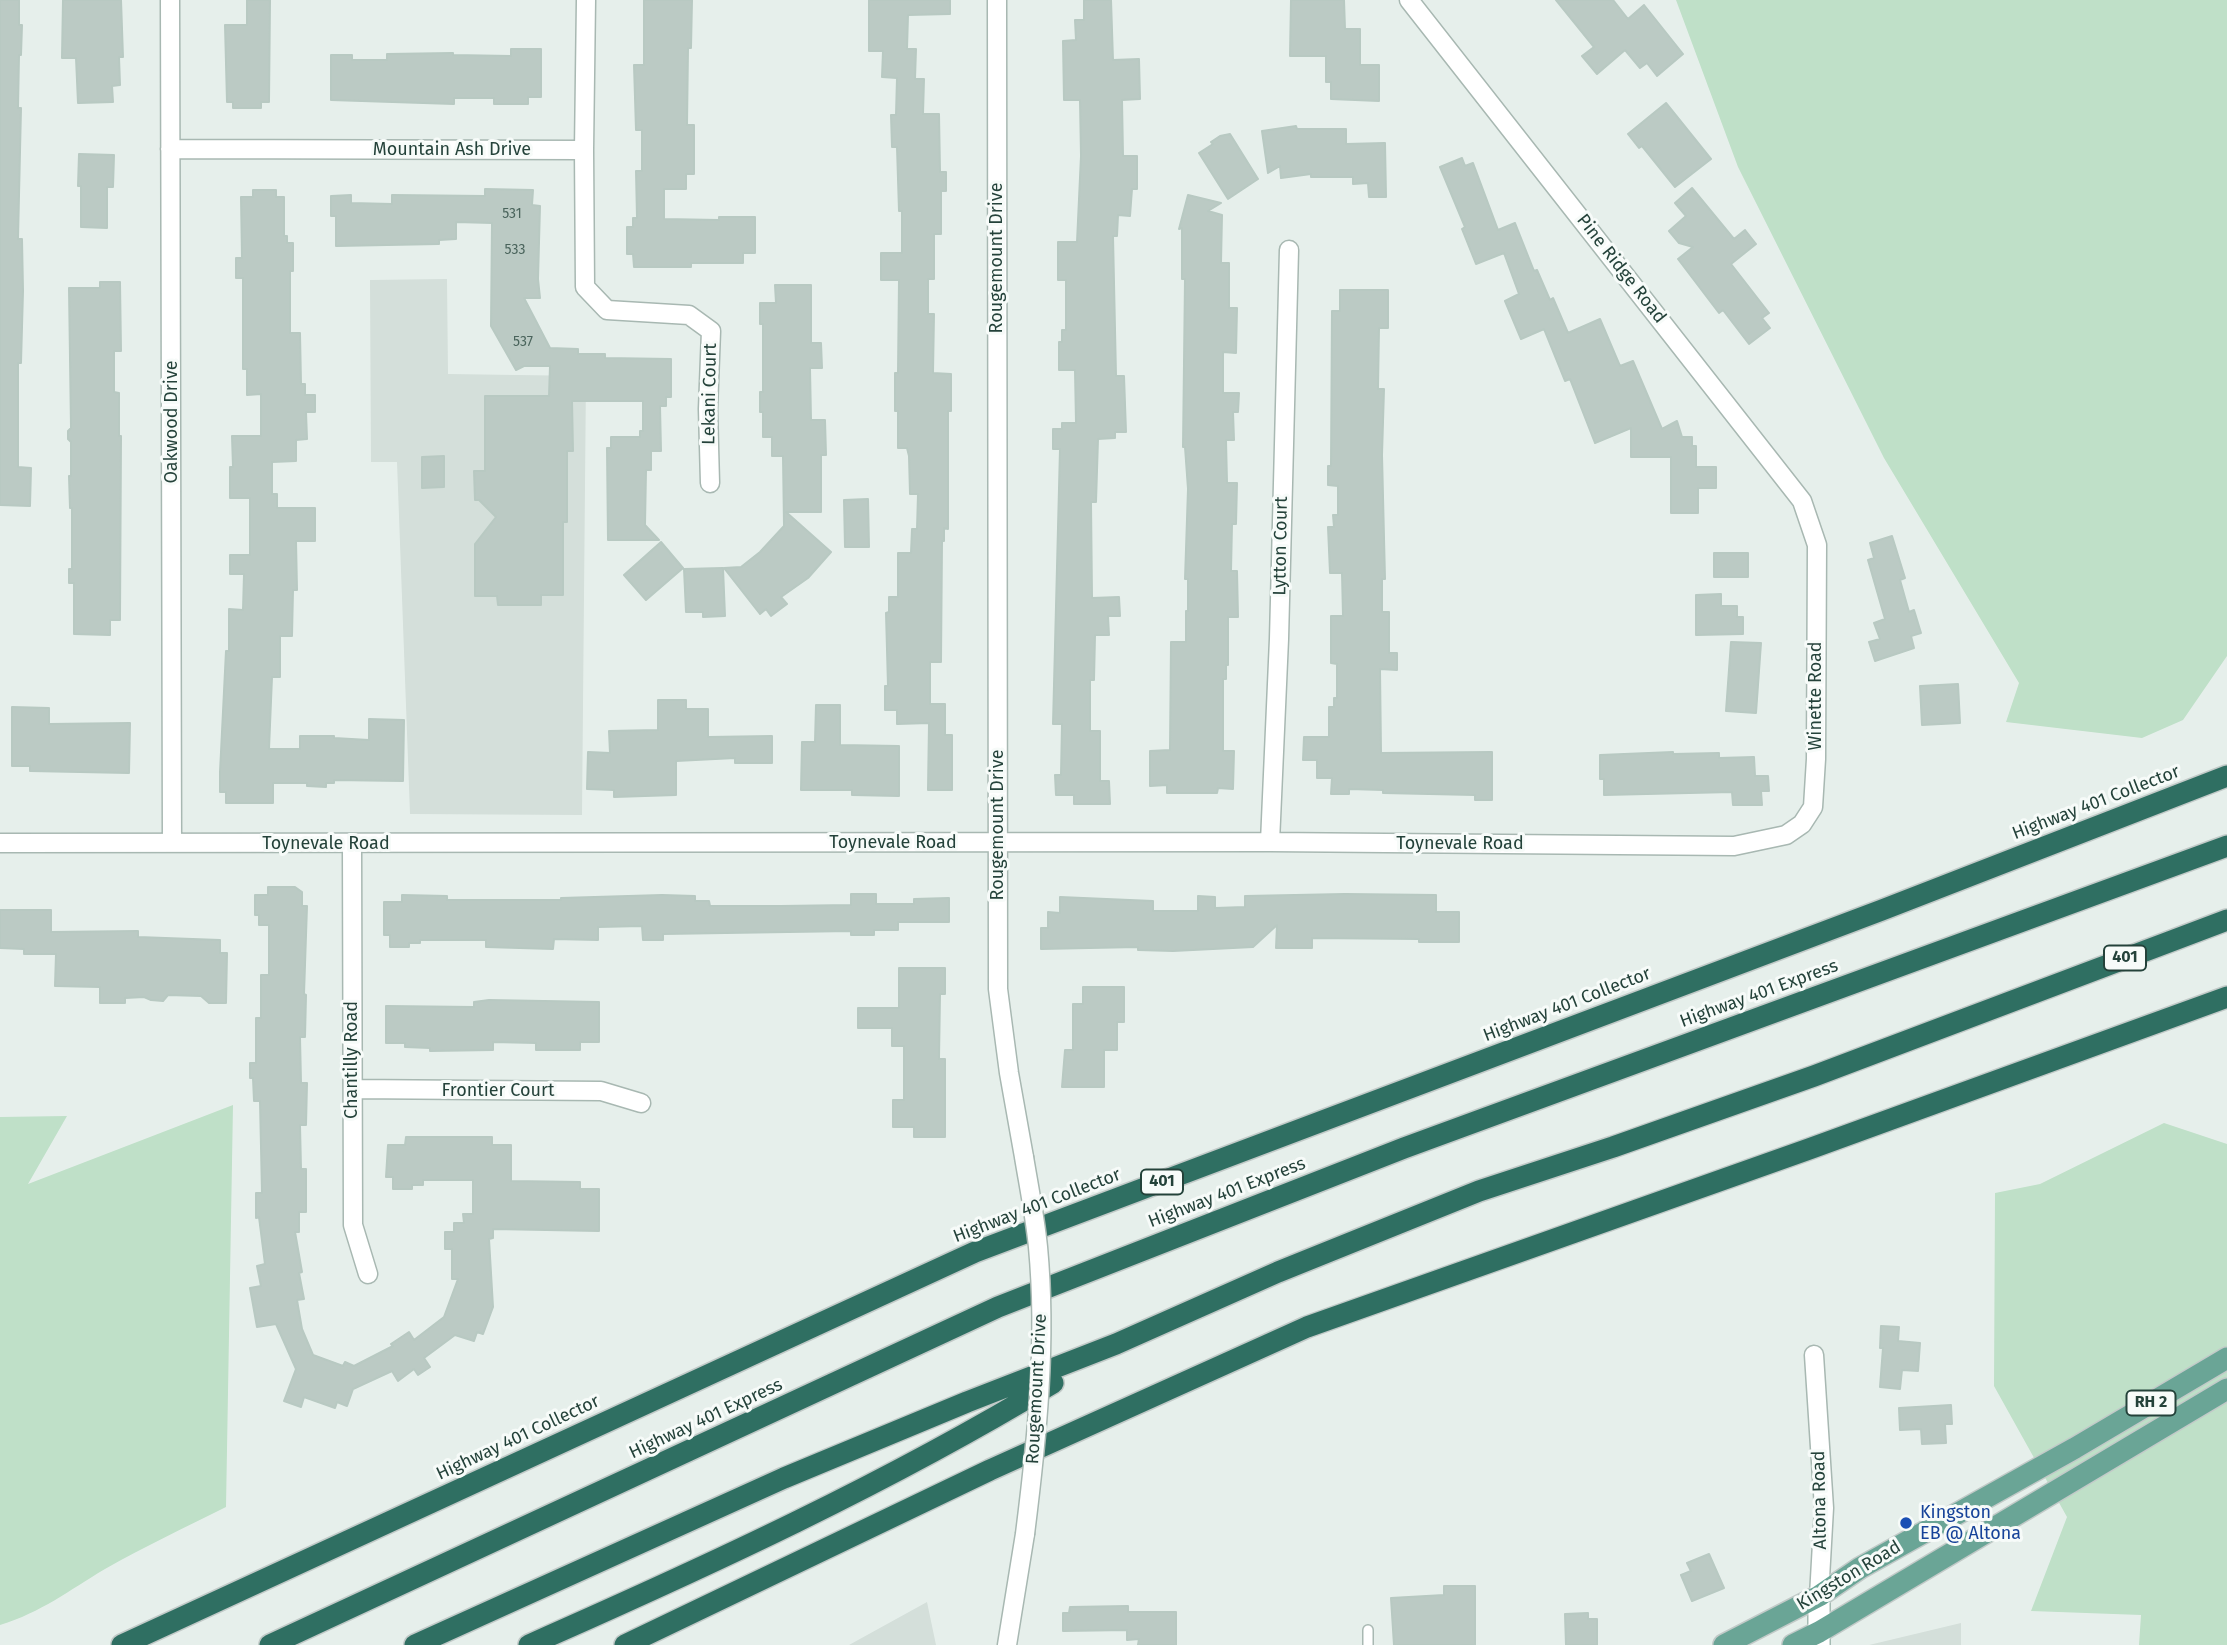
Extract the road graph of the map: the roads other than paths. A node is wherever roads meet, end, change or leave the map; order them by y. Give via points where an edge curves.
1 (170, 0) edge
2 (586, 0) edge
3 (997, 0) edge
4 (1409, 0) edge
5 (170, 149) junction
6 (584, 150) junction
7 (1289, 250) dead end
8 (710, 483) dead end
9 (1817, 545) joint
10 (2227, 776) edge
11 (1786, 835) joint
12 (0, 842) edge
13 (1270, 842) junction
14 (172, 843) junction
15 (998, 843) junction
16 (352, 844) junction
17 (2227, 846) edge
18 (2227, 920) edge
19 (2227, 997) edge
20 (353, 1089) junction
21 (641, 1103) dead end
22 (368, 1274) dead end
23 (1116, 1344) junction
24 (1814, 1355) dead end
25 (2227, 1358) edge
26 (2227, 1389) edge
27 (1819, 1596) junction
28 (1368, 1630) dead end
29 (1819, 1639) edge
30 (122, 1645) edge
31 (270, 1645) edge
32 (415, 1645) edge
33 (529, 1645) edge
34 (625, 1645) edge
35 (1007, 1645) edge
36 (1368, 1645) edge
37 (1724, 1645) edge
38 (1793, 1645) edge

1 - 5 street, Oakwood Drive
2 - 6 street
3 - 15 street, Rougemount Drive
4 - 9 street, Pine Ridge Road via 1802,501
5 - 6 street, Mountain Ash Drive
5 - 14 street, Oakwood Drive
6 - 8 street, Lekani Court via 585,287 607,310 689,315 711,331
7 - 13 street, Lytton Court
9 - 11 street, Winette Road via 1813,807 1802,824
10 - 30 highway, Highway 401 Collector / 401 via 1882,911 975,1252
11 - 13 street, Toynevale Road via 1734,846
12 - 14 street, Toynevale Road
13 - 15 street, Toynevale Road
14 - 16 street, Toynevale Road
15 - 16 street, Toynevale Road
15 - 35 street, Rougemount Drive, bridge via 998,989 1038,1246 1041,1332 1034,1465
16 - 20 street, Chantilly Road
17 - 31 highway, Highway 401 Express via 1404,1148 998,1307
18 - 23 highway, 401 via 1814,1076 1479,1191
19 - 34 highway via 1307,1327 990,1470
20 - 21 street, Frontier Court via 601,1091
20 - 22 street, Chantilly Road via 353,1225
23 - 32 highway, 401 via 785,1478
23 - 33 highway via 980,1427 700,1570
24 - 27 street, Altona Road via 1824,1508
25 - 27 main road, Kingston Road / RH 2 via 1860,1568
26 - 29 main road, Kingston Road / RH 2
27 - 29 main road, Altona Road
27 - 37 main road, Kingston Road / RH 2
28 - 36 lane
29 - 38 main road, Kingston Road / RH 2

